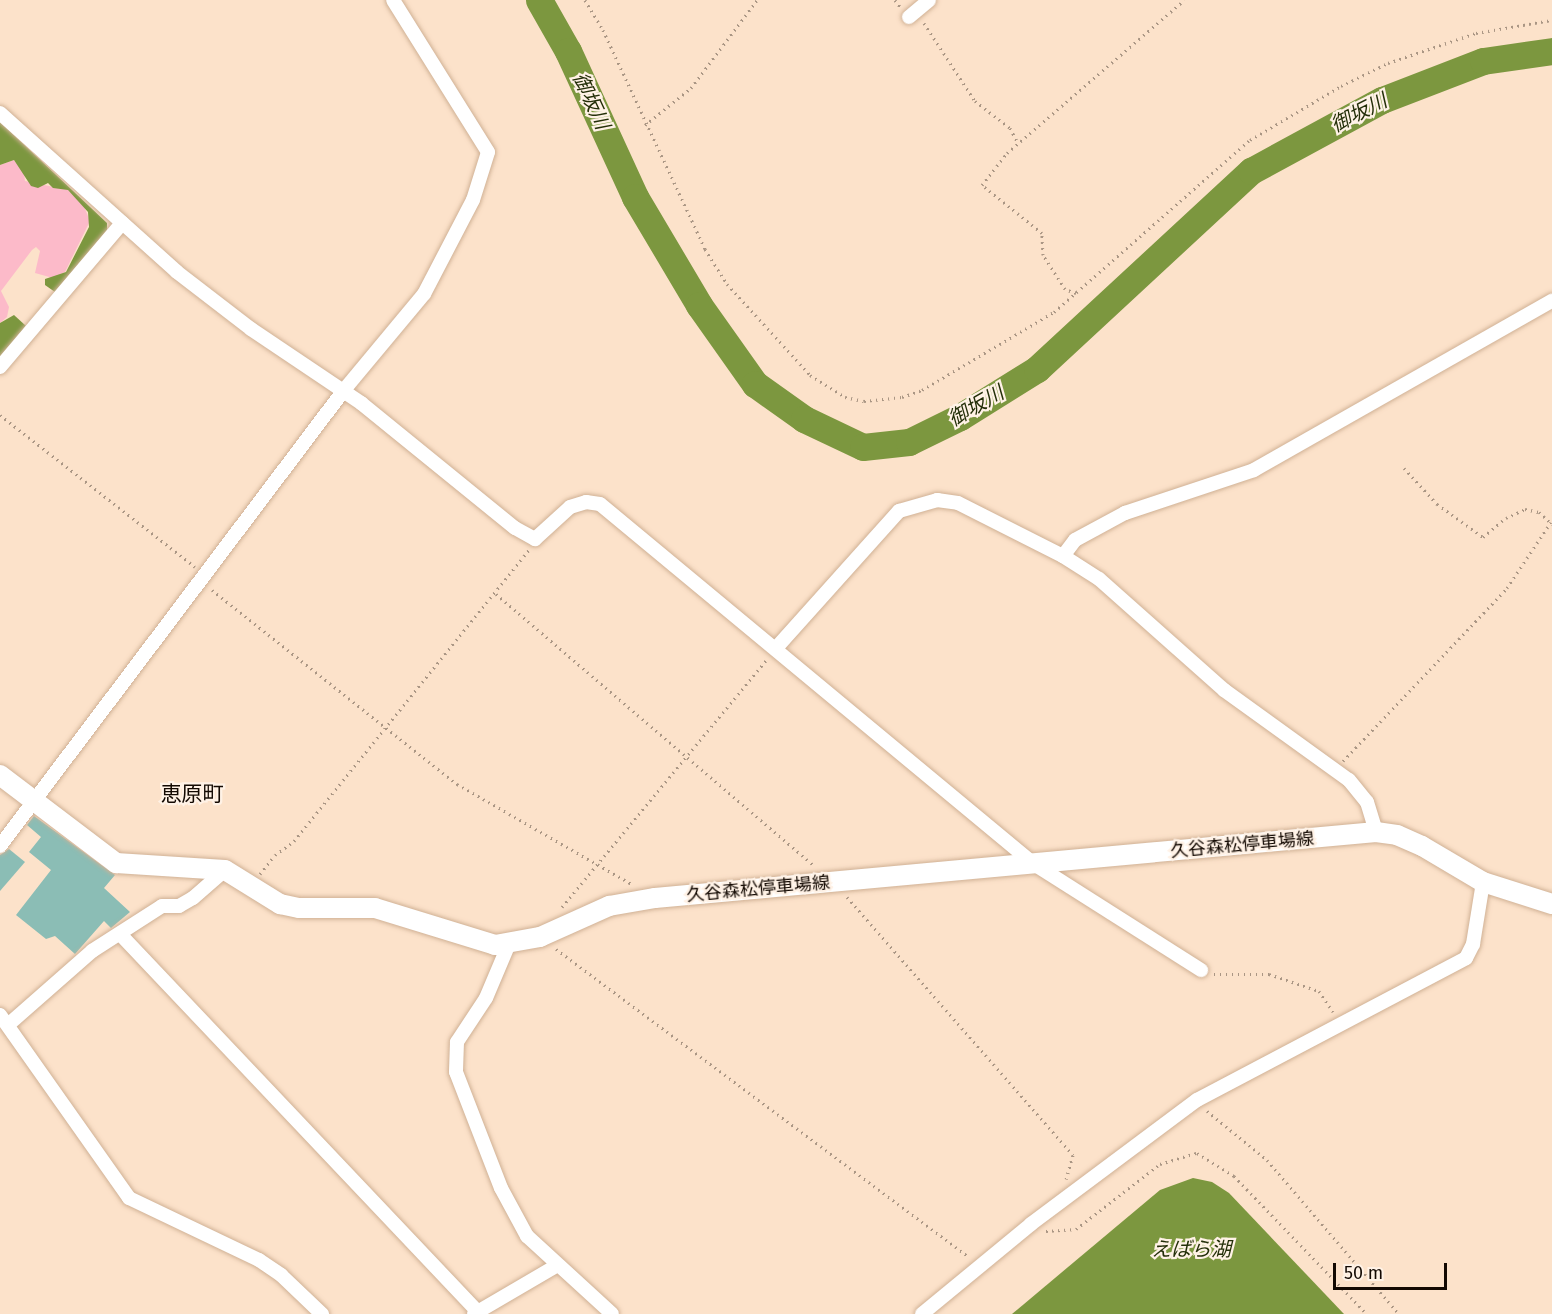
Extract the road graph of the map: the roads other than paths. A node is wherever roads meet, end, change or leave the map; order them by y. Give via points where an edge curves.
1 (393, 0) edge
2 (929, 0) edge
3 (912, 14) road end
4 (0, 113) edge
5 (122, 223) junction
6 (1552, 301) edge
7 (0, 367) edge
8 (344, 390) junction
9 (1063, 556) junction
10 (777, 647) junction
11 (0, 775) edge
12 (34, 803) junction
13 (1376, 832) junction
14 (0, 846) edge
15 (1034, 864) junction
16 (225, 870) junction
17 (1483, 882) junction
18 (1552, 904) edge
19 (120, 934) junction
20 (508, 946) junction
21 (1201, 970) road end
22 (5, 1020) edge
23 (556, 1266) junction
24 (476, 1313) edge
25 (322, 1314) edge
26 (612, 1314) edge
27 (922, 1314) edge

1 - 8 street via 482,140 488,152 487,165 446,257 424,294
2 - 3 street
4 - 5 street
5 - 7 street
5 - 8 street via 252,329
6 - 9 street via 1254,470 1125,513 1075,540
8 - 10 street via 515,528 535,539 570,507 600,504
8 - 12 street
9 - 10 street via 958,503 937,500 917,504 899,511 883,525
9 - 13 street via 1099,579 1224,690 1336,769 1367,802
10 - 15 street
11 - 12 main road, 久谷森松停車場線
12 - 14 street
12 - 16 main road, 久谷森松停車場線 via 116,863
13 - 15 main road, 久谷森松停車場線
13 - 17 main road, 久谷森松停車場線 via 1413,843
15 - 20 main road, 久谷森松停車場線 via 655,898 609,906 540,937
15 - 21 street
16 - 19 street via 194,898 179,906 162,906
16 - 20 main road, 久谷森松停車場線 via 280,904 299,908 375,908 483,943
17 - 18 main road, 久谷森松停車場線
17 - 27 street via 1473,944 1466,958 1197,1100 1031,1224
19 - 22 street via 92,951
19 - 24 street
20 - 23 street via 486,998 457,1042 456,1072 515,1216 526,1236
22 - 25 street via 129,1198 259,1260
23 - 24 street
23 - 26 street

